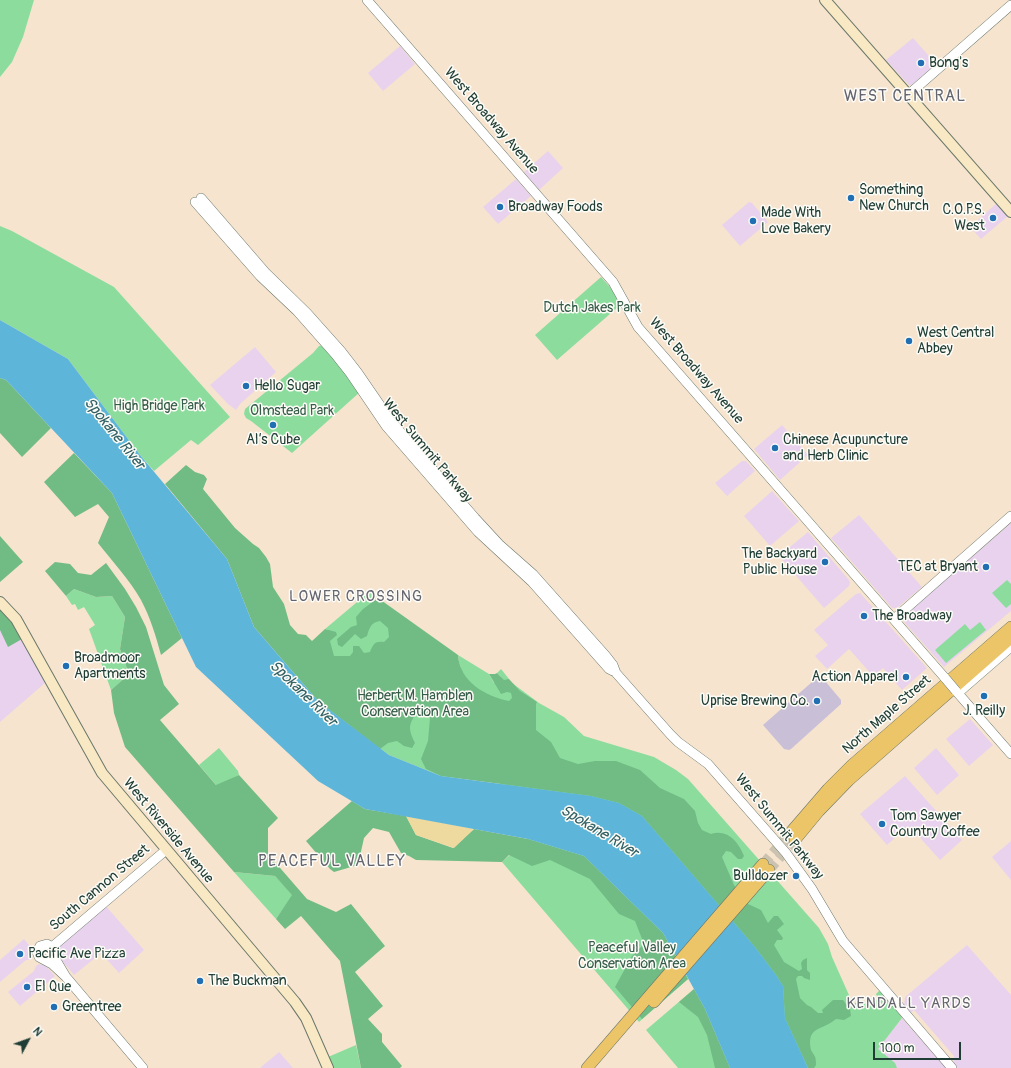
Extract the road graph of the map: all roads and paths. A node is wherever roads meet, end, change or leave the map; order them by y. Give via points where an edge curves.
1 (367, 0) edge
2 (825, 0) edge
3 (1011, 5) edge
4 (908, 95) junction
5 (198, 200) dead end
6 (1011, 212) edge
7 (1011, 516) edge
8 (0, 602) edge
9 (894, 619) junction
10 (1011, 627) edge
11 (1011, 638) edge
12 (1011, 647) edge
13 (957, 692) junction
14 (1011, 754) edge
15 (166, 850) junction
16 (52, 949) junction
17 (44, 960) junction
18 (66, 977) junction
19 (143, 1068) edge
20 (328, 1068) edge
21 (587, 1068) edge
22 (597, 1068) edge
23 (952, 1068) edge

1 - 9 street, West Broadway Avenue via 613,282 638,327
2 - 4 main road
3 - 4 street
4 - 6 main road
5 - 23 street, West Summit Parkway via 319,325 354,366 397,429 484,528 538,579 674,738 711,767 786,852 843,941
7 - 9 street
8 - 15 main road, West Riverside Avenue via 16,619 102,773
9 - 13 street, West Broadway Avenue, bridge
10 - 11 main road, North Maple Street via 852,765 828,789 792,837 849,780
12 - 13 street
13 - 14 street, West Broadway Avenue
15 - 16 street, South Cannon Street
15 - 20 main road, West Riverside Avenue via 295,1002 306,1018
16 - 17 street via 51,958
16 - 17 street via 44,944 39,948 38,955
16 - 18 street
17 - 18 street
18 - 19 street
21 - 22 main road via 763,870

